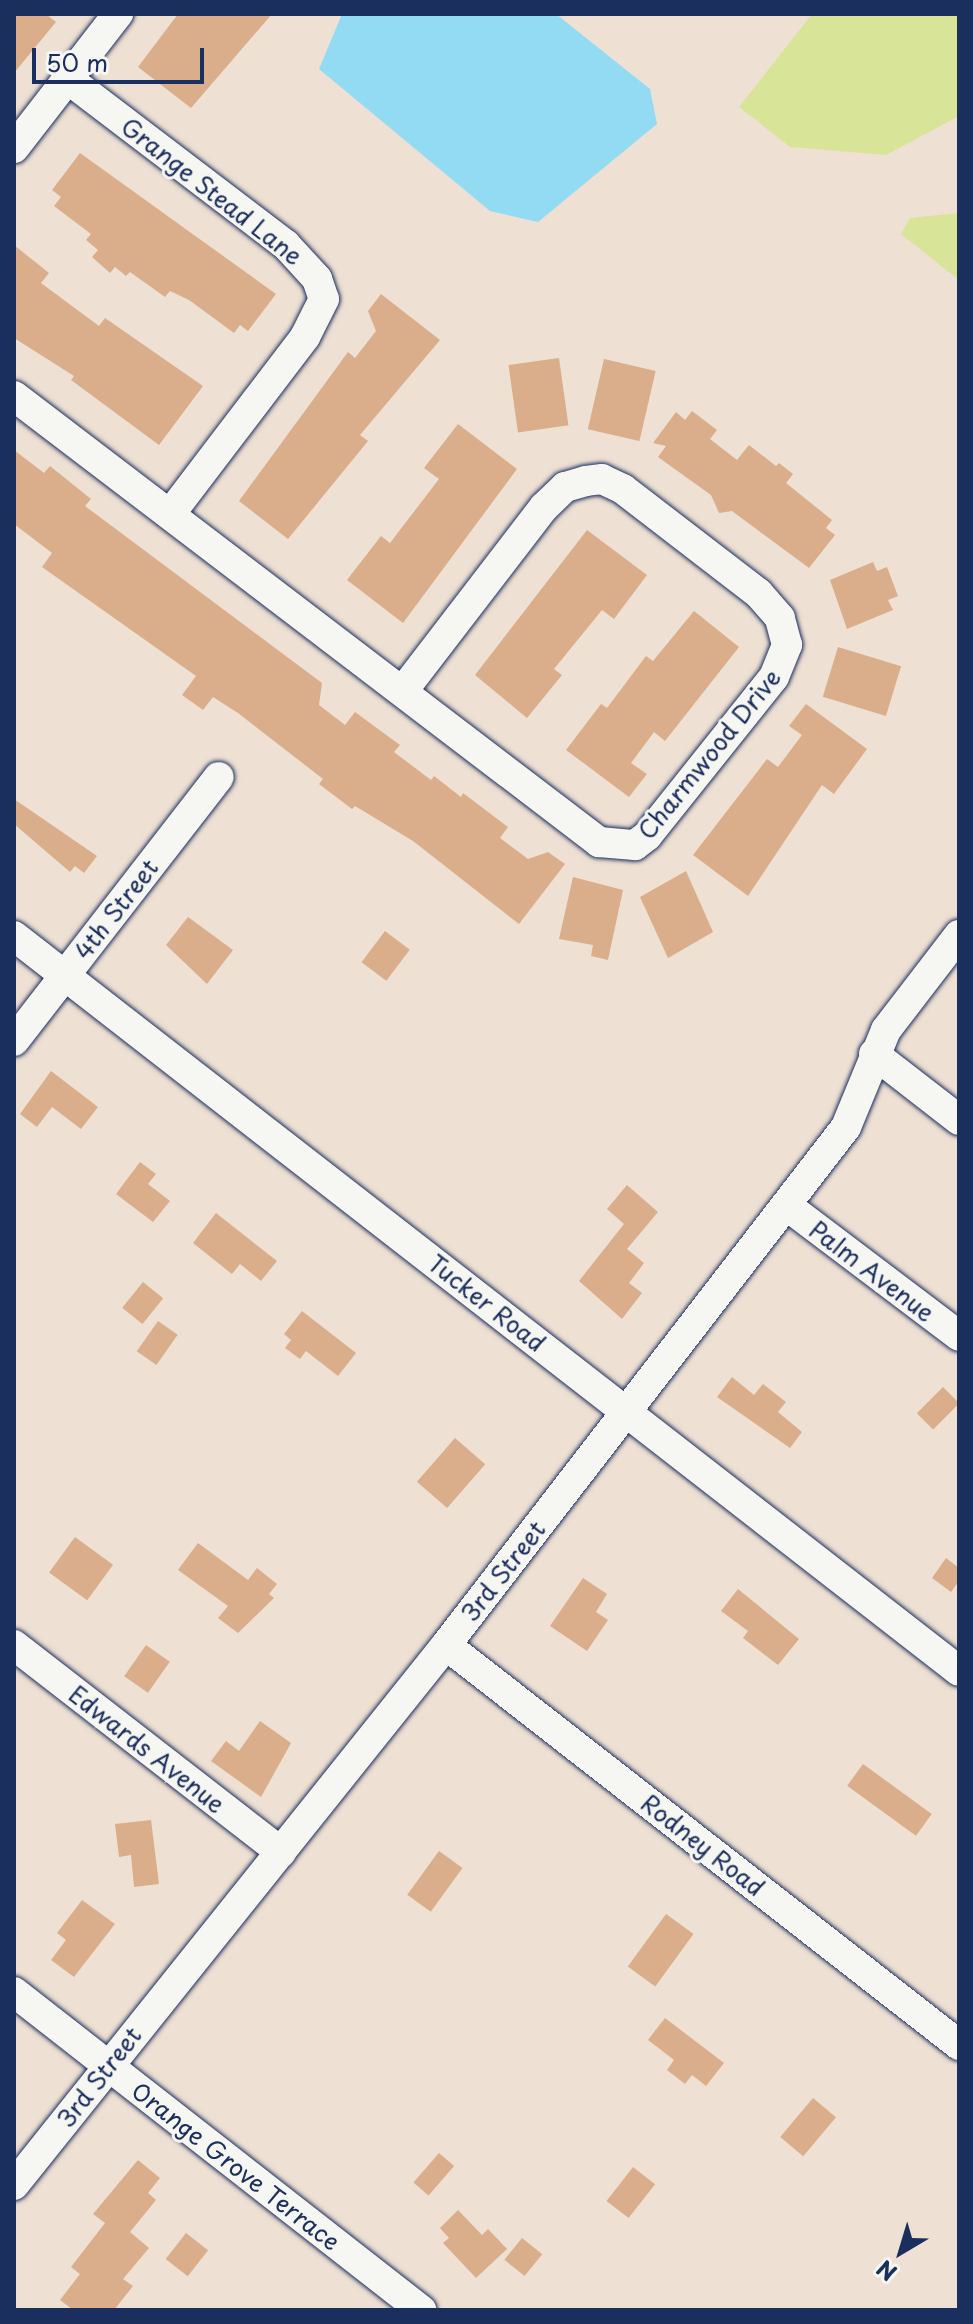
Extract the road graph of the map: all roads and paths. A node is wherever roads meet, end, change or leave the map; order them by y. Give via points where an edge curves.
1 (118, 14) edge
2 (68, 79) junction
3 (14, 148) edge
4 (14, 396) edge
5 (170, 514) junction
6 (403, 691) junction
7 (219, 777) dead end
8 (959, 935) edge
9 (14, 936) edge
10 (65, 975) junction
11 (14, 1041) edge
12 (874, 1054) junction
13 (959, 1120) edge
14 (786, 1205) junction
15 (959, 1336) edge
16 (627, 1412) junction
17 (14, 1645) edge
18 (446, 1645) junction
19 (959, 1671) edge
20 (281, 1852) junction
21 (14, 1992) edge
22 (959, 2045) edge
23 (107, 2066) junction
24 (18, 2174) edge
25 (421, 2310) edge

1 - 2 street
2 - 3 street
2 - 5 street, Grange Stead Lane via 286,245 317,279 324,299 305,337
4 - 5 street, Charmwood Drive
5 - 6 street, Charmwood Drive
6 - 6 street, Charmwood Drive via 581,832 616,846 635,845 660,822 774,677 787,645 780,618 758,593 623,489 602,479 565,487 544,507
7 - 10 street, 4th Street
8 - 12 street, 3rd Street via 893,1019
9 - 10 street, Tucker Road
10 - 11 street, 4th Street
10 - 16 street, Tucker Road
12 - 13 street
12 - 14 street, 3rd Street via 846,1127
14 - 15 street, Palm Avenue
14 - 16 street, 3rd Street
16 - 18 street, 3rd Street
16 - 19 street, Tucker Road
17 - 20 street, Edwards Avenue
18 - 20 street, 3rd Street
18 - 22 street, Rodney Road
20 - 23 street, 3rd Street
21 - 23 street, Orange Grove Terrace
23 - 24 street, 3rd Street
23 - 25 street, Orange Grove Terrace

